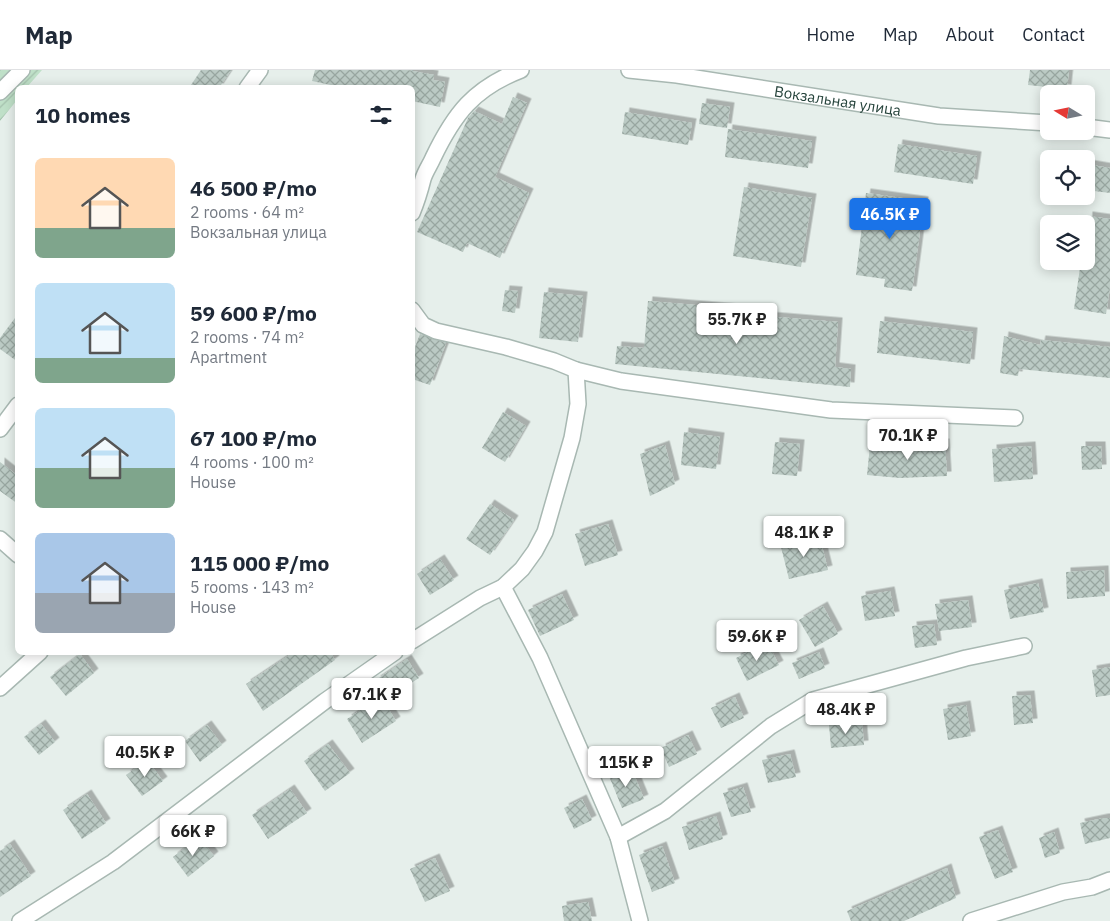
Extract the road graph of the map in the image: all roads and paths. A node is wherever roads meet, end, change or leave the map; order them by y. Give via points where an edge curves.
1 (22, 70) edge
2 (260, 70) edge
3 (521, 70) edge
4 (629, 70) edge
5 (249, 85) edge
6 (0, 92) edge
7 (1040, 122) edge
8 (1095, 128) edge
9 (1110, 130) edge
10 (415, 206) edge
11 (415, 314) edge
12 (576, 370) junction
13 (15, 409) edge
14 (1015, 418) dead end
15 (0, 429) edge
16 (0, 540) edge
17 (15, 552) edge
18 (503, 587) junction
19 (415, 639) edge
20 (1024, 646) dead end
21 (37, 655) edge
22 (391, 655) edge
23 (0, 688) edge
24 (618, 837) junction
25 (1110, 880) edge
26 (20, 921) edge
27 (640, 921) edge
28 (971, 921) edge

1 - 6 street
2 - 5 street
3 - 10 street via 472,98 460,111 444,134 423,178
4 - 7 street, Вокзальная улица via 939,116
8 - 9 street
11 - 12 street via 423,325 436,331 522,352
12 - 14 street via 621,381 831,410
12 - 18 street via 579,390 573,430 545,532 522,569
13 - 15 street
16 - 17 street
18 - 19 street
18 - 24 street via 540,658
20 - 24 street via 966,658 813,700 766,730 665,811
21 - 23 street
22 - 26 street via 324,701 129,850
24 - 27 street
25 - 28 street

